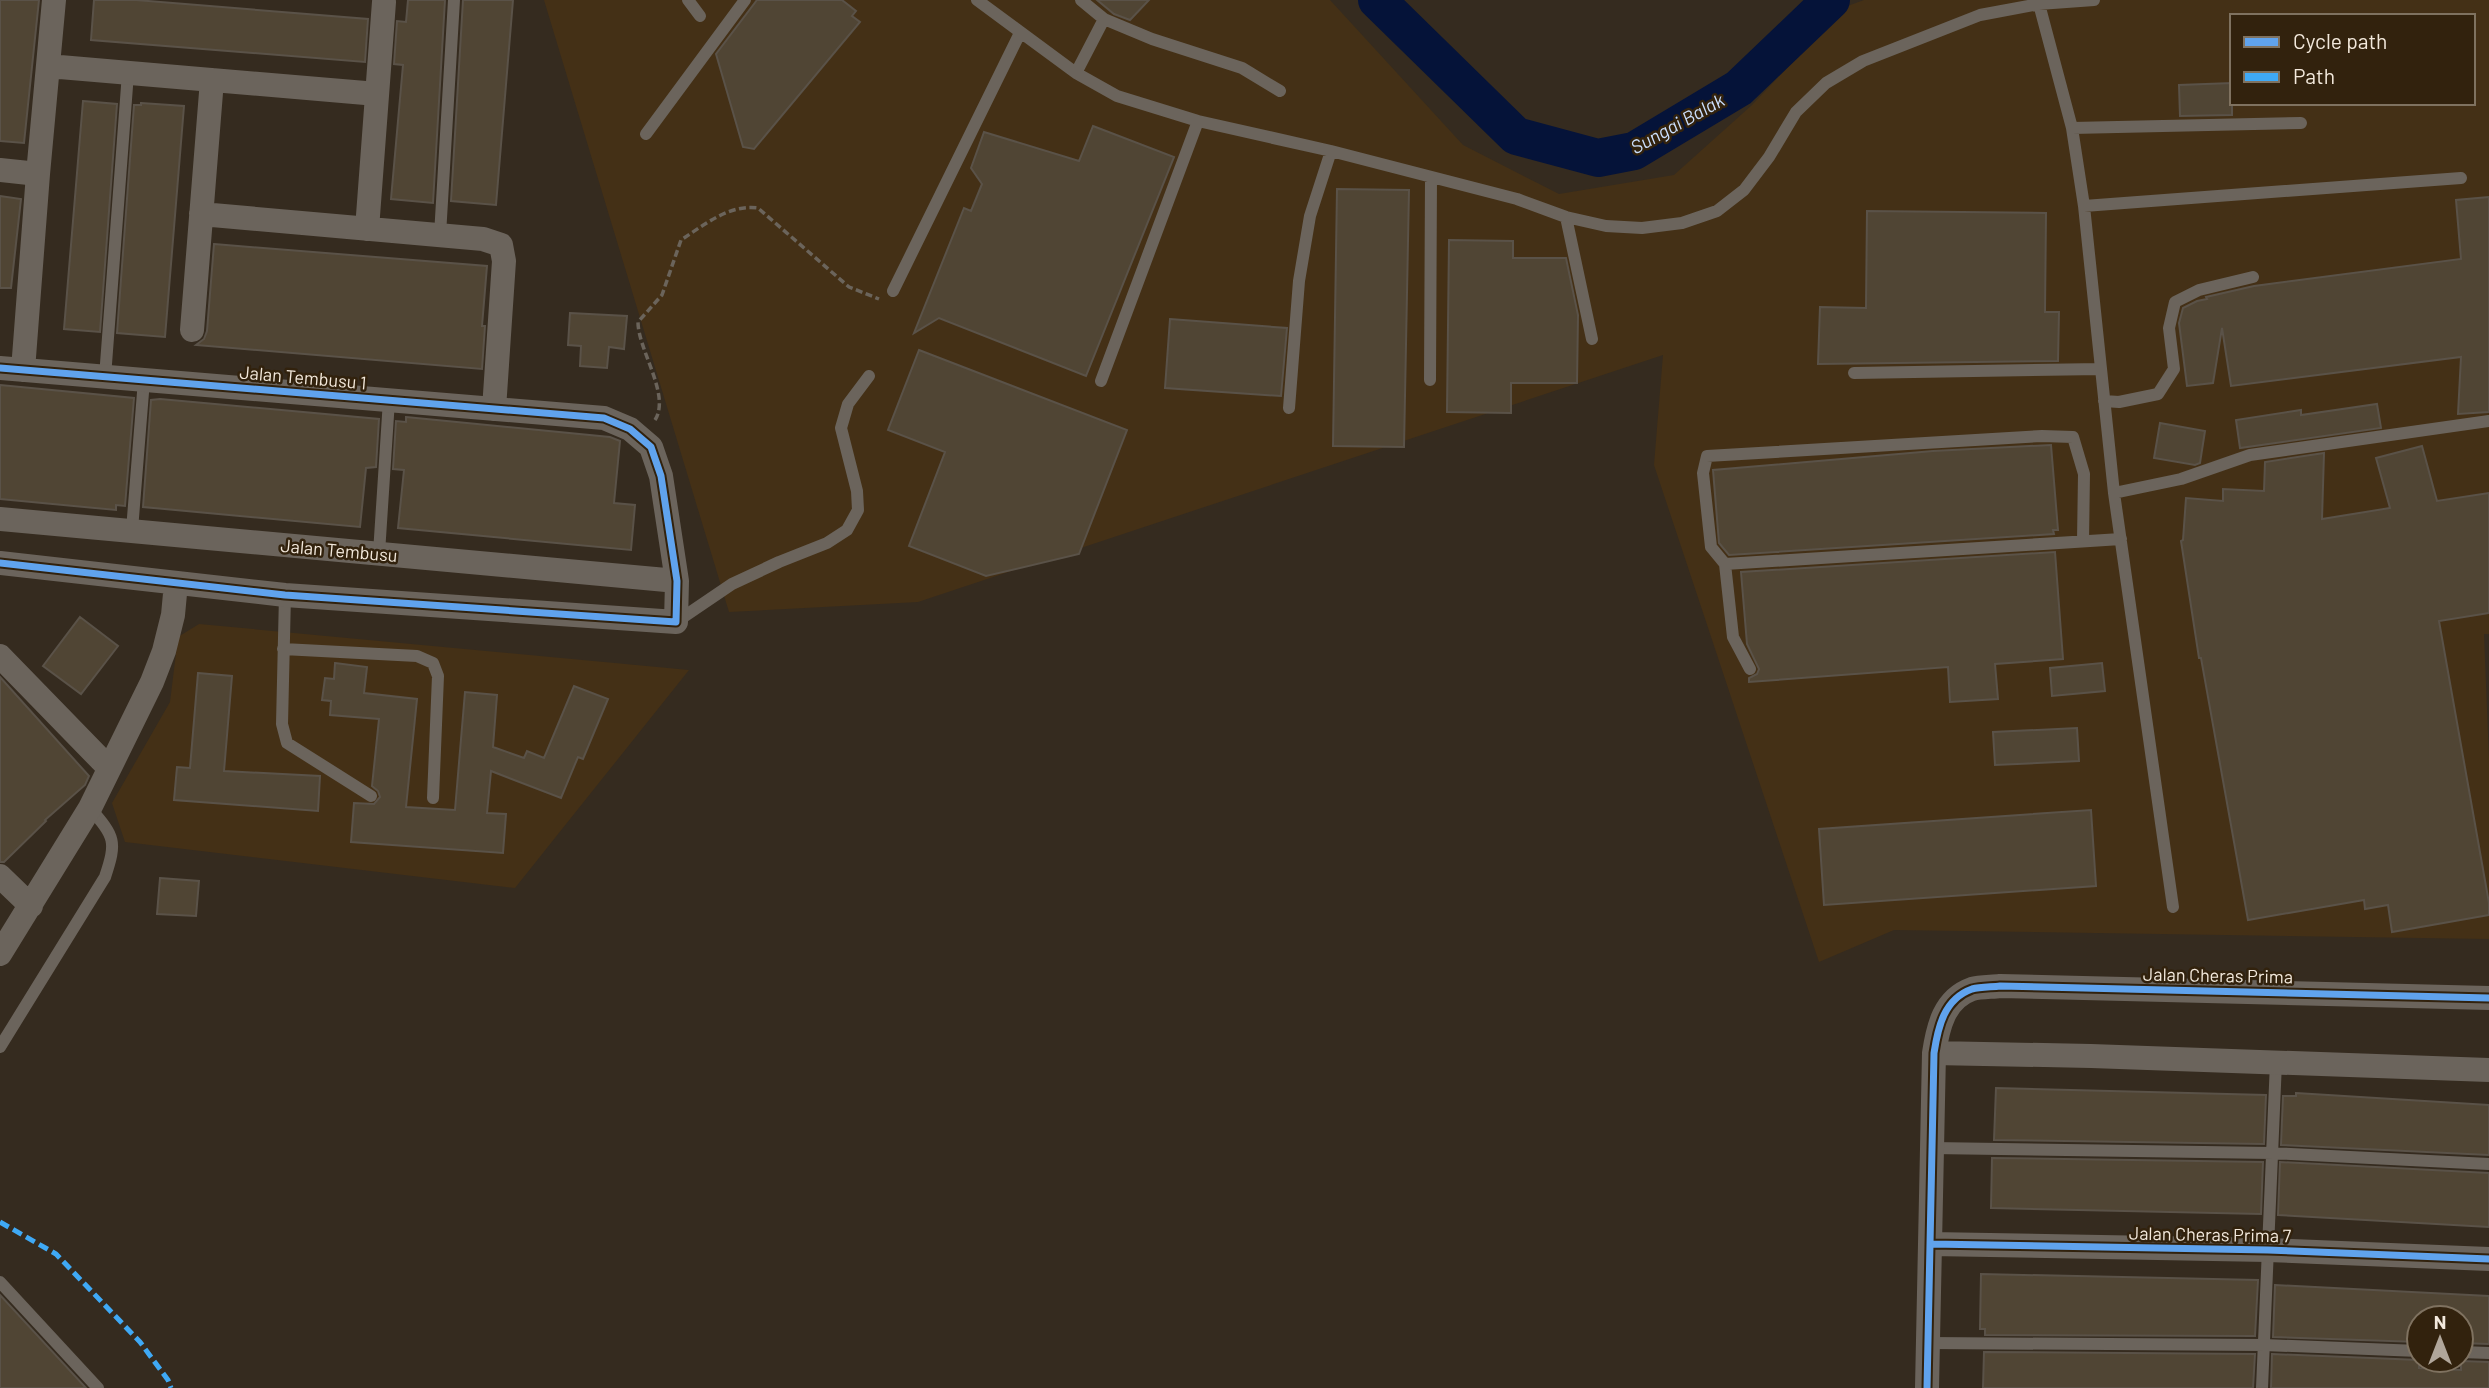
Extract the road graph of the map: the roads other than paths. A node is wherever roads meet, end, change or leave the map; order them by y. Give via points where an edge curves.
1 (54, 0) edge
2 (454, 0) edge
3 (688, 0) edge
4 (745, 0) edge
5 (977, 0) edge
6 (1081, 0) edge
7 (2094, 0) edge
8 (384, 2) dead end
9 (2039, 4) junction
10 (700, 16) dead end
11 (1104, 19) junction
12 (1020, 33) junction
13 (48, 66) junction
14 (128, 73) junction
15 (1076, 73) junction
16 (212, 80) junction
17 (1280, 91) dead end
18 (377, 94) junction
19 (1198, 121) junction
20 (2301, 123) dead end
21 (2071, 128) junction
22 (646, 134) dead end
23 (1331, 151) junction
24 (0, 170) edge
25 (38, 174) junction
26 (1431, 177) junction
27 (2461, 177) dead end
28 (2084, 206) junction
29 (201, 214) junction
30 (1566, 217) junction
31 (367, 229) junction
32 (440, 235) junction
33 (2253, 277) dead end
34 (893, 290) road end
35 (192, 330) dead end
36 (1592, 339) dead end
37 (12, 369) edge
38 (2101, 369) junction
39 (1854, 373) dead end
40 (869, 376) dead end
41 (106, 377) junction
42 (144, 380) junction
43 (1430, 380) dead end
44 (1101, 381) dead end
45 (389, 400) junction
46 (2104, 401) junction
47 (1289, 408) dead end
48 (494, 409) junction
49 (2489, 421) edge
50 (2114, 493) junction
51 (0, 519) edge
52 (132, 530) junction
53 (2121, 539) junction
54 (2082, 541) junction
55 (379, 554) junction
56 (0, 563) edge
57 (1725, 564) junction
58 (677, 581) junction
59 (176, 583) junction
60 (285, 595) junction
61 (676, 622) junction
62 (283, 649) junction
63 (0, 656) edge
64 (1750, 669) dead end
65 (108, 767) junction
66 (371, 796) dead end
67 (433, 798) dead end
68 (90, 808) junction
69 (0, 876) edge
70 (31, 906) junction
71 (2173, 907) dead end
72 (0, 954) edge
73 (2489, 998) edge
74 (0, 1047) edge
75 (1934, 1053) junction
76 (2276, 1062) junction
77 (2489, 1070) edge
78 (1932, 1149) junction
79 (2272, 1153) junction
80 (2489, 1164) edge
81 (1931, 1244) junction
82 (2268, 1250) junction
83 (2489, 1259) edge
84 (0, 1282) edge
85 (1928, 1343) junction
86 (2264, 1345) junction
87 (2405, 1350) edge
88 (98, 1388) edge
89 (1927, 1388) edge
90 (2262, 1388) edge

1 - 13 street
2 - 32 lane
3 - 10 lane
4 - 22 lane
5 - 12 lane
6 - 11 lane
7 - 9 lane
8 - 18 street
9 - 21 lane
9 - 30 lane via 1980,15 1937,30 1863,61 1826,83 1796,112 1744,190 1717,211 1682,223 1642,228
11 - 15 lane
11 - 17 lane via 1242,68
12 - 15 lane
12 - 34 lane
13 - 14 street
13 - 25 street
14 - 16 street
14 - 41 lane
15 - 19 lane via 1117,96
16 - 18 street
16 - 29 street
18 - 31 street
19 - 23 lane
19 - 44 lane
20 - 21 lane
21 - 28 lane
23 - 26 lane
23 - 47 lane via 1308,229 1299,281
24 - 25 street
25 - 37 street
26 - 30 lane
26 - 43 lane
27 - 28 lane
28 - 38 lane
29 - 31 street
29 - 35 street
30 - 36 lane
31 - 32 street
32 - 48 street via 501,245 504,261
33 - 46 lane via 2199,290 2175,302 2169,328 2174,369 2158,394
37 - 41 street, Jalan Tembusu 1
38 - 39 lane
38 - 46 lane
40 - 61 lane via 848,404 841,428 857,491 858,510 847,530 732,584
41 - 42 street, Jalan Tembusu 1
42 - 45 street, Jalan Tembusu 1
42 - 52 lane
45 - 48 street, Jalan Tembusu 1
45 - 55 lane
46 - 50 lane
48 - 58 street, Jalan Tembusu 1 via 604,418 630,429 651,447 661,476
49 - 50 lane via 2249,454 2181,479
50 - 53 lane
51 - 52 street, Jalan Tembusu
52 - 55 street, Jalan Tembusu
53 - 54 lane
53 - 71 lane
54 - 57 lane
54 - 57 lane via 2084,474 2073,437 1707,456 1703,472 1711,547
55 - 58 street, Jalan Tembusu
56 - 59 street
57 - 64 lane via 1733,637
58 - 61 street
59 - 60 street
59 - 65 street via 164,651
60 - 61 street
60 - 62 lane
62 - 66 lane via 282,724 287,743
62 - 67 lane via 417,656 433,663 438,676
63 - 65 street
65 - 68 street
68 - 70 street
68 - 74 lane via 113,841 105,877
69 - 70 street
70 - 72 street
73 - 75 street, Jalan Cheras Prima via 2000,986 1972,989 1950,1004 1939,1023
75 - 76 street
75 - 78 street
76 - 77 street
76 - 79 lane
78 - 79 lane
78 - 81 street
79 - 80 lane
79 - 82 lane
81 - 82 street, Jalan Cheras Prima 7
81 - 85 street
82 - 83 street, Jalan Cheras Prima 7
82 - 86 lane
84 - 88 lane
85 - 86 lane
85 - 89 street
86 - 87 lane
86 - 90 lane

